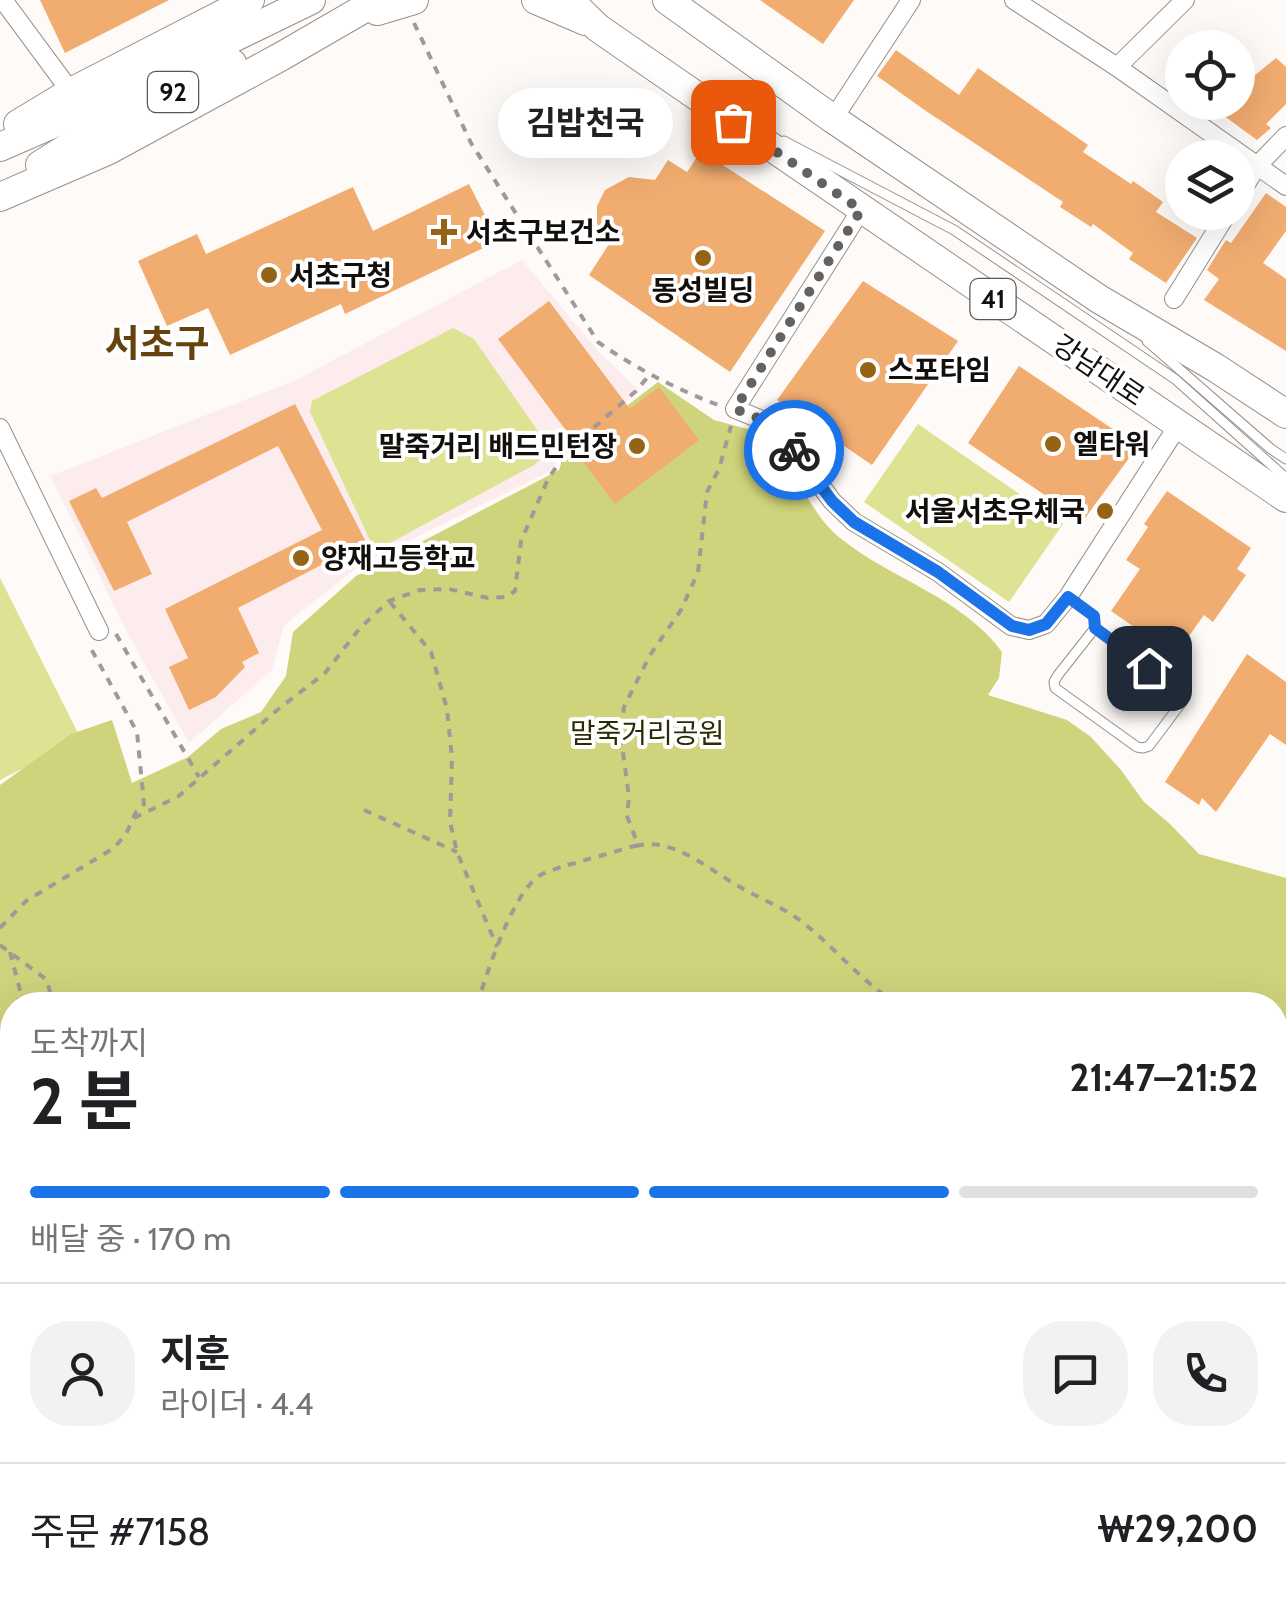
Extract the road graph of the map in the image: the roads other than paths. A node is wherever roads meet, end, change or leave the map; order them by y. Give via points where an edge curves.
1 (4, 0) edge
2 (312, 0) edge
3 (536, 0) edge
4 (568, 0) edge
5 (668, 0) edge
6 (696, 0) edge
7 (911, 0) edge
8 (1014, 0) edge
9 (1185, 0) edge
10 (232, 4) edge
11 (385, 5) edge
12 (598, 28) junction
13 (756, 64) junction
14 (1117, 68) junction
15 (71, 92) junction
16 (701, 99) junction
17 (833, 118) junction
18 (0, 134) edge
19 (1286, 136) edge
20 (0, 147) edge
21 (1257, 166) junction
22 (1255, 169) edge
23 (1286, 186) edge
24 (0, 188) edge
25 (0, 197) edge
26 (861, 210) junction
27 (1217, 230) edge
28 (1099, 300) junction
29 (1174, 300) dead end
30 (1286, 414) edge
31 (1179, 424) junction
32 (0, 428) edge
33 (1286, 460) edge
34 (1286, 478) edge
35 (1286, 498) edge
36 (1068, 597) junction
37 (1095, 628) junction
38 (99, 631) road end

1 - 15 street
2 - 20 main road, 92
3 - 12 main road
4 - 12 main road, 강남대로 / 41
5 - 13 main road, 41
6 - 13 main road
7 - 17 street
8 - 14 street
9 - 14 street
10 - 15 main road
11 - 24 main road, 92 via 93,132
11 - 25 main road via 366,8 107,152
12 - 16 main road, 강남대로 / 41
13 - 17 main road, 41
14 - 21 street
15 - 18 main road
16 - 26 main road, 강남대로 / 41
16 - 34 lane via 954,230 1175,380
17 - 28 main road, 41
19 - 21 street
21 - 22 street
21 - 23 street
26 - 31 main road, 강남대로 / 41
26 - 36 street via 735,409 778,426 854,522 1012,626 1046,624
27 - 29 street
28 - 30 main road, 41
28 - 33 lane
31 - 35 main road, 강남대로 / 41
31 - 36 street
32 - 38 street
36 - 37 lane via 1094,616
37 - 37 lane via 1055,688 1137,746 1149,746 1182,695

